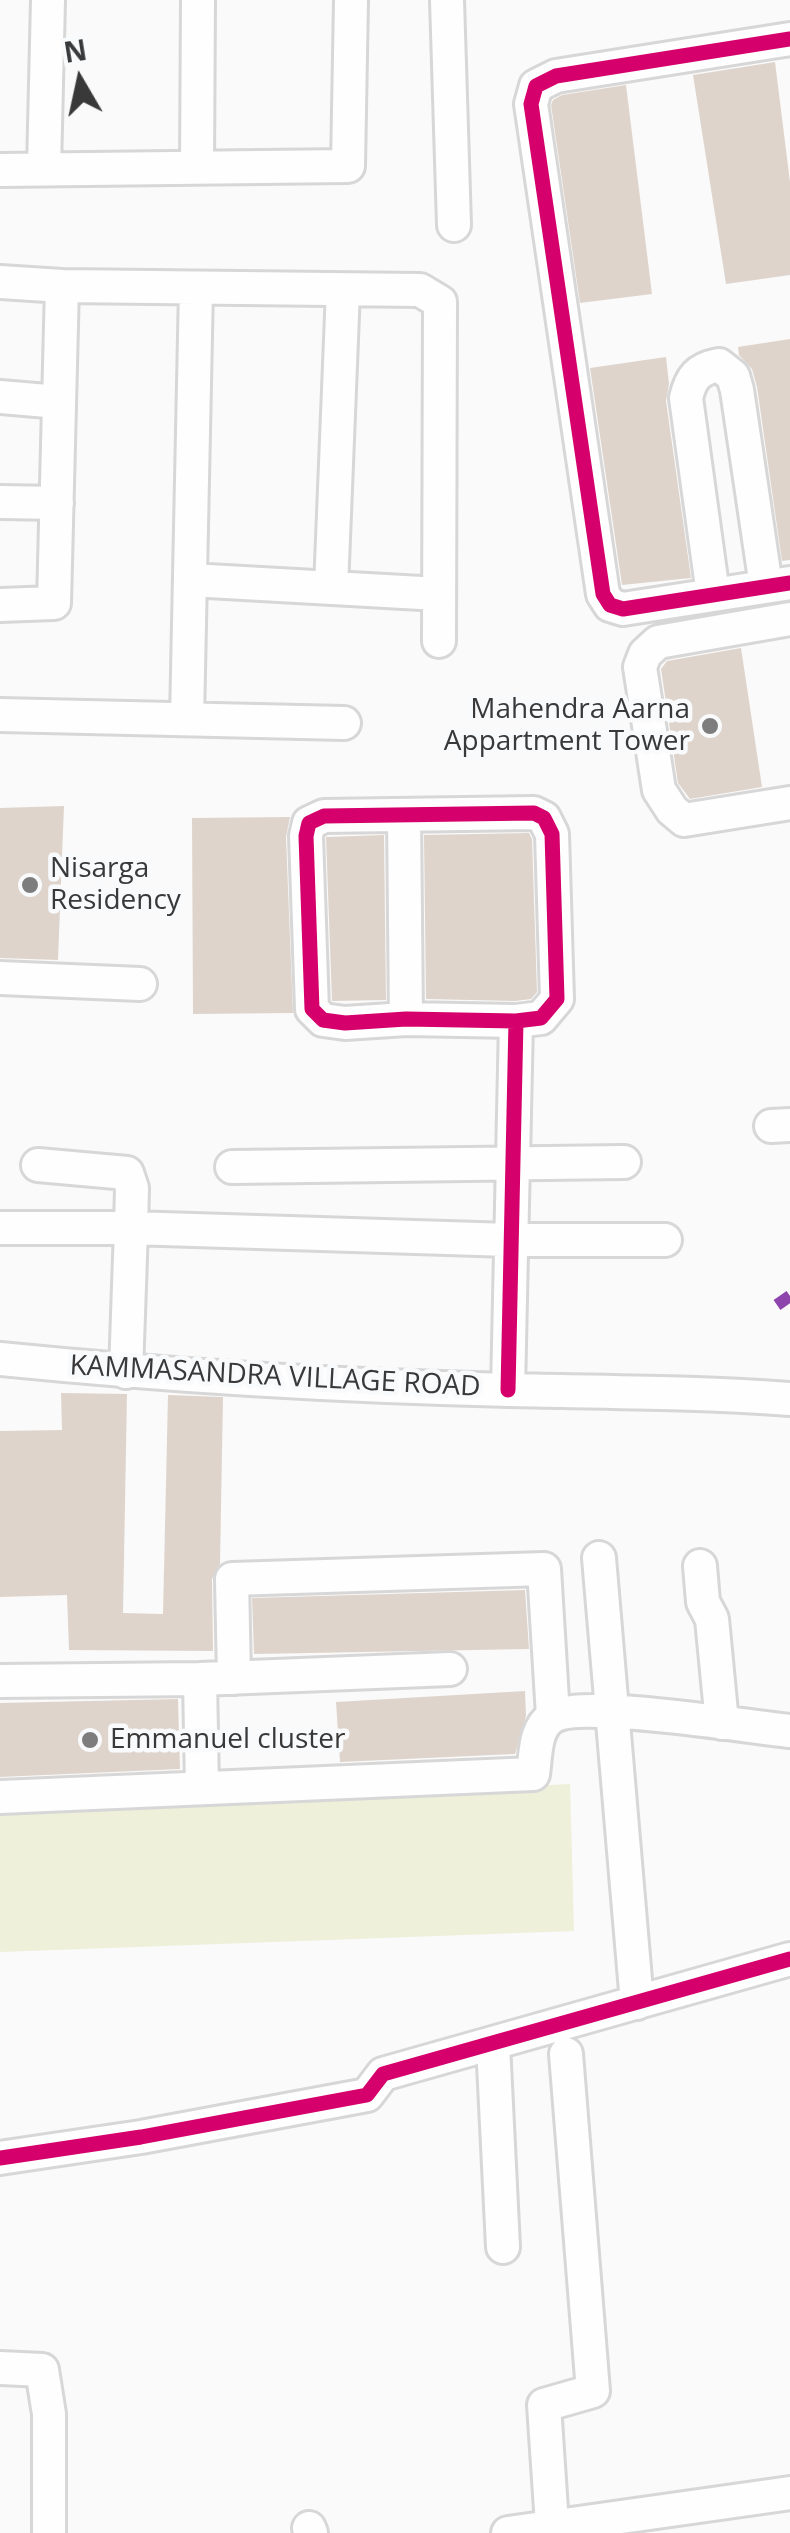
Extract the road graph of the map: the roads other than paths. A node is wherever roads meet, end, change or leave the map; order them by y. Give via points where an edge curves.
1 (48, 0) edge
2 (198, 0) edge
3 (351, 0) edge
4 (448, 0) edge
5 (790, 38) edge
6 (197, 167) junction
7 (0, 170) edge
8 (44, 170) junction
9 (454, 226) dead end
10 (0, 282) edge
11 (62, 286) junction
12 (196, 288) junction
13 (343, 290) junction
14 (0, 397) edge
15 (59, 402) junction
16 (0, 502) edge
17 (57, 504) junction
18 (190, 580) junction
19 (778, 584) edge
20 (331, 588) junction
21 (440, 594) junction
22 (713, 594) junction
23 (0, 604) edge
24 (790, 620) edge
25 (439, 641) dead end
26 (0, 715) edge
27 (187, 719) junction
28 (344, 724) dead end
29 (790, 802) edge
30 (404, 815) junction
31 (0, 978) edge
32 (140, 984) dead end
33 (406, 1019) junction
34 (516, 1022) junction
35 (624, 1162) dead end
36 (512, 1164) junction
37 (38, 1165) dead end
38 (232, 1167) dead end
39 (0, 1228) edge
40 (131, 1228) junction
41 (510, 1240) junction
42 (665, 1240) dead end
43 (0, 1359) edge
44 (126, 1372) junction
45 (508, 1390) junction
46 (790, 1398) edge
47 (599, 1558) dead end
48 (700, 1566) dead end
49 (450, 1669) dead end
50 (234, 1678) junction
51 (200, 1679) junction
52 (0, 1681) edge
53 (611, 1710) junction
54 (553, 1716) junction
55 (722, 1724) junction
56 (790, 1731) edge
57 (202, 1788) junction
58 (0, 1797) edge
59 (790, 1959) edge
60 (636, 2003) junction
61 (493, 2044) junction
62 (566, 2054) dead end
63 (0, 2158) edge
64 (504, 2247) dead end
65 (0, 2368) edge
66 (790, 2493) edge
67 (552, 2525) junction
68 (48, 2533) edge
69 (508, 2533) edge

1 - 8 street
2 - 6 street
3 - 6 street via 348,166
4 - 9 street
5 - 22 street via 556,76 536,86 531,104 603,594 623,609
6 - 8 street
7 - 8 street
10 - 11 street
11 - 12 street
11 - 15 street
12 - 13 street
12 - 18 street
13 - 20 street
13 - 21 street via 420,290 440,302
14 - 15 street
15 - 17 street
16 - 17 street
17 - 23 street via 54,604
18 - 20 street
18 - 27 street
19 - 22 street
19 - 22 street via 737,390 719,365 703,368 686,398
20 - 21 street
21 - 25 street
24 - 29 street via 658,642 640,667 659,790 672,810 684,820
26 - 27 street
27 - 28 street
30 - 33 street
30 - 33 street via 324,816 309,823 306,836 312,1009 323,1020 345,1023
30 - 34 street via 544,818 552,834 557,999 541,1018
31 - 32 street
33 - 34 street
34 - 36 street
35 - 36 street
36 - 38 street
36 - 41 street
37 - 40 street via 128,1173
39 - 40 street
40 - 41 street
40 - 44 street
41 - 42 street
41 - 45 street
43 - 44 street, KAMMASANDRA VILLAGE ROAD
44 - 45 street, KAMMASANDRA VILLAGE ROAD
45 - 46 street, KAMMASANDRA VILLAGE ROAD
47 - 53 street
48 - 55 street
49 - 50 street
50 - 51 street
50 - 54 street via 232,1579 544,1569
51 - 52 street
51 - 57 street
53 - 54 street
53 - 55 street
53 - 60 street
54 - 57 street via 538,1731 534,1774
55 - 56 street
57 - 58 street
59 - 60 street
60 - 61 street
61 - 63 street via 382,2074 367,2095
61 - 64 street
62 - 67 street via 593,2391 544,2405
65 - 68 street via 42,2370
66 - 67 street
67 - 69 street

